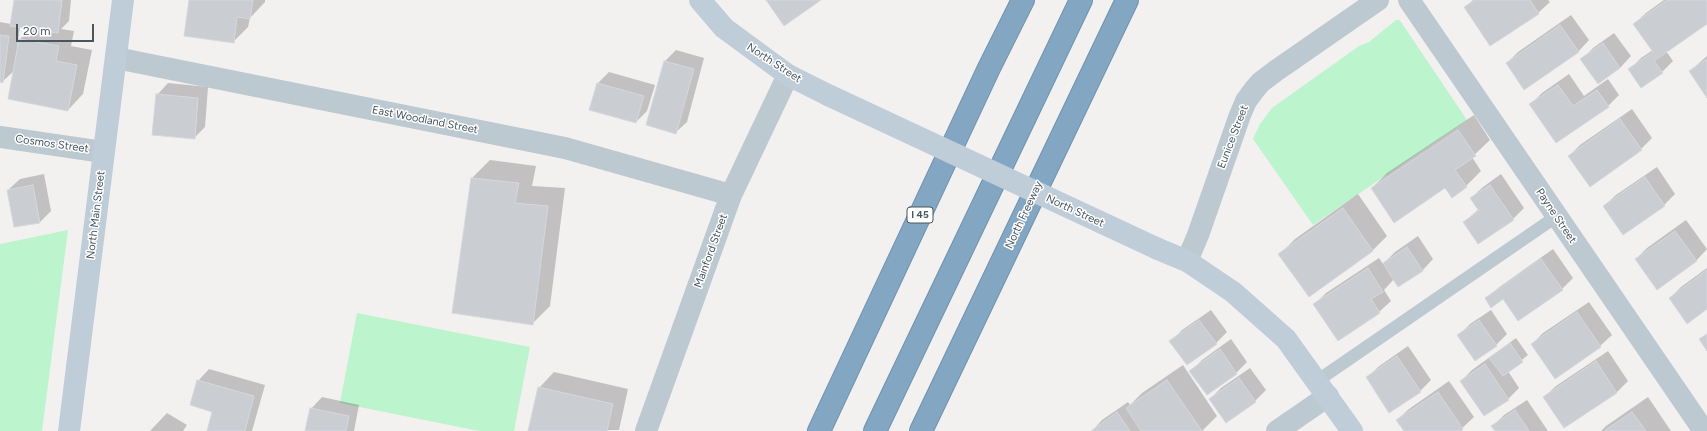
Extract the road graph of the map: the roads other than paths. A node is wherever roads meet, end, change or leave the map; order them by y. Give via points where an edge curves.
1 (123, 0) edge
2 (700, 0) edge
3 (1023, 0) edge
4 (1081, 0) edge
5 (1127, 0) edge
6 (1378, 0) edge
7 (1409, 0) edge
8 (116, 58) junction
9 (788, 75) junction
10 (0, 137) edge
11 (103, 152) junction
12 (731, 195) junction
13 (1556, 216) junction
14 (1187, 261) junction
15 (987, 294) junction
16 (1322, 389) junction
17 (69, 431) edge
18 (646, 431) edge
19 (818, 431) edge
20 (875, 431) edge
21 (921, 431) edge
22 (938, 431) edge
23 (1277, 431) edge
24 (1352, 431) edge
25 (1704, 431) edge

1 - 8 street, North Main Street
2 - 9 street, North Street via 724,28
3 - 19 highway, I 45
4 - 20 highway
5 - 15 highway, North Freeway
6 - 14 street, Eunice Street via 1277,70 1254,90 1240,116
7 - 13 street, Payne Street
8 - 11 street, North Main Street
8 - 12 street, East Woodland Street via 565,148
9 - 12 street, Mainford Street
9 - 14 street, North Street, bridge via 1158,250
10 - 11 street, Cosmos Street
11 - 17 street, North Main Street
12 - 18 street, Mainford Street
13 - 16 lane
13 - 25 street, Payne Street
14 - 16 street, North Street via 1233,292 1286,339
15 - 21 highway, North Freeway
15 - 22 highway
16 - 23 street
16 - 24 street, North Street

